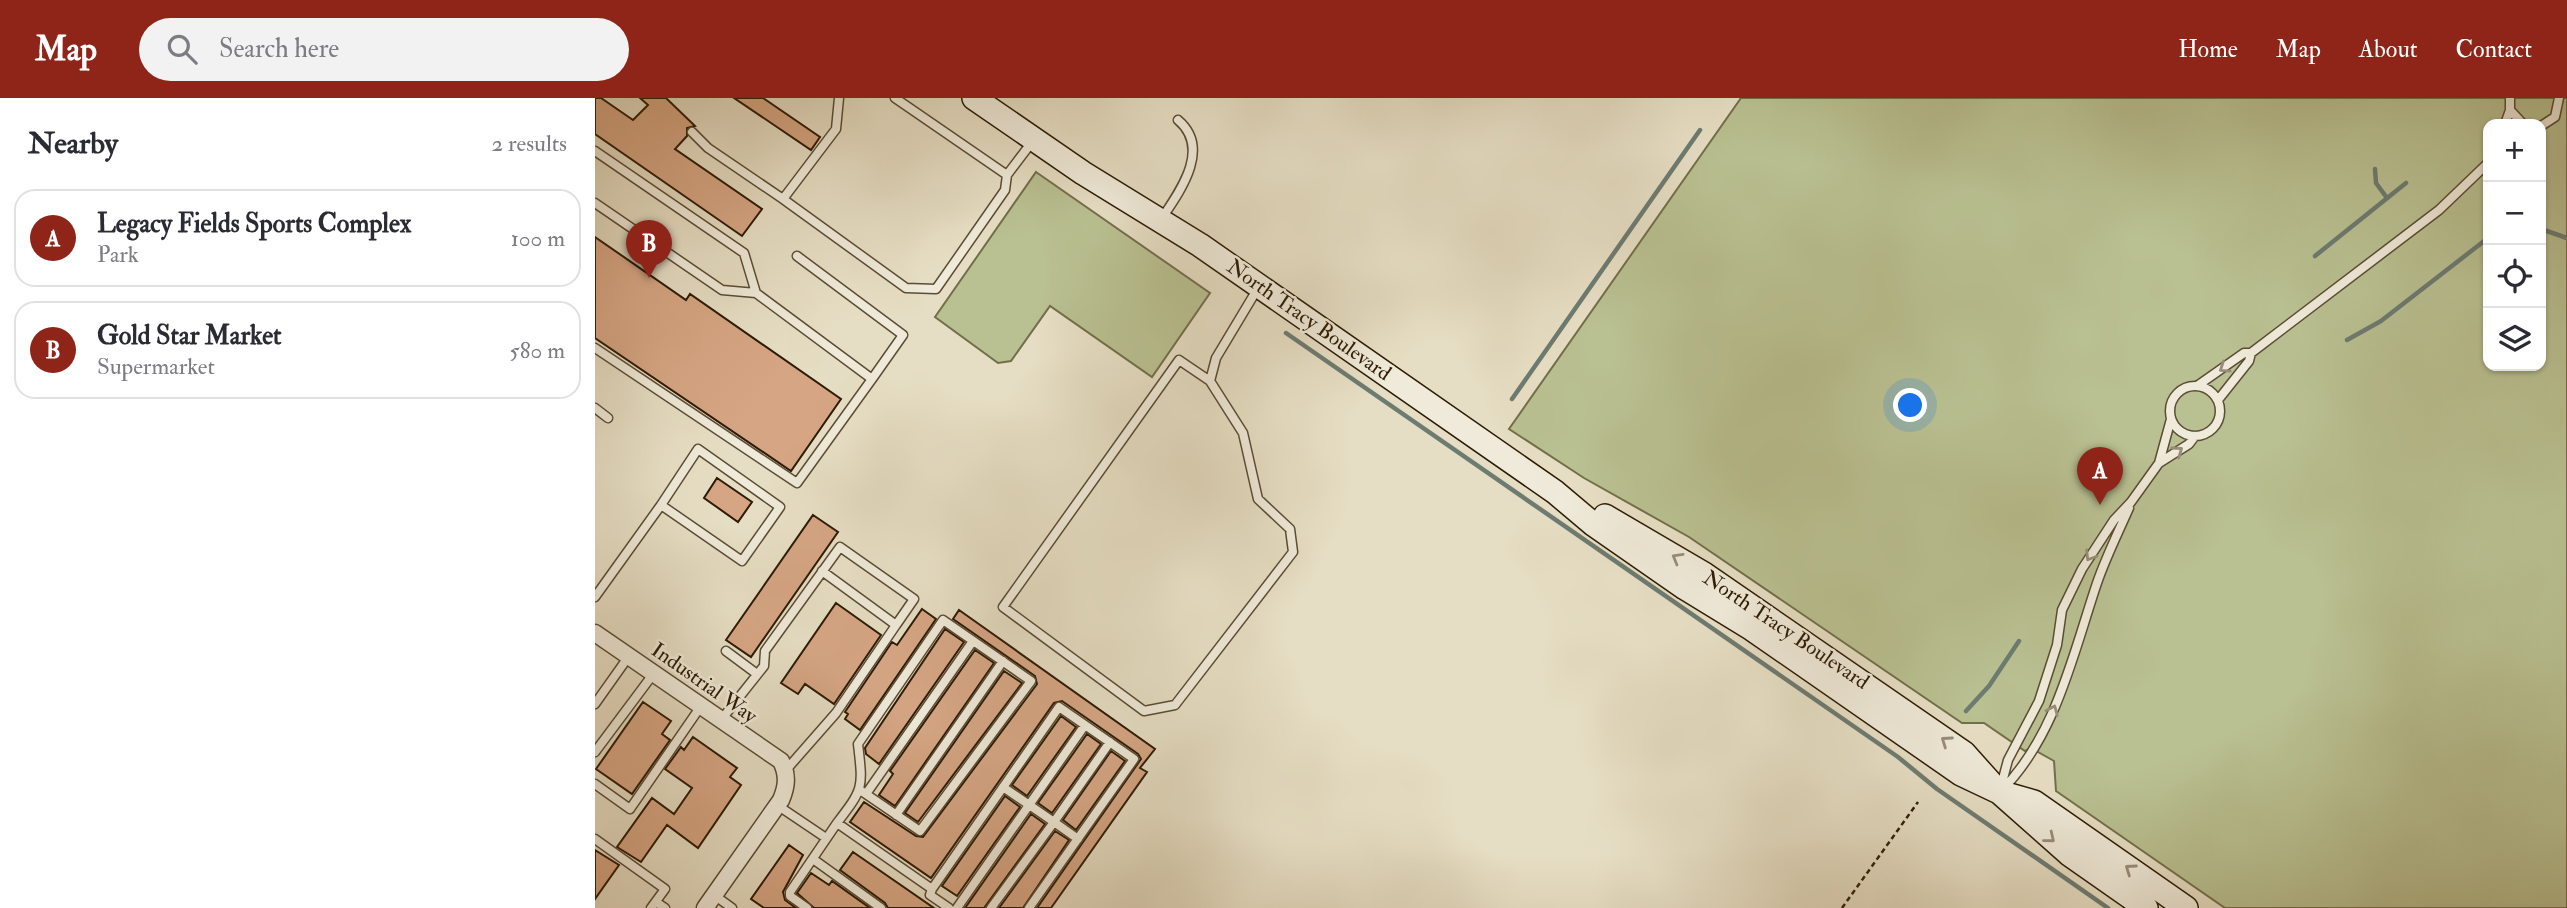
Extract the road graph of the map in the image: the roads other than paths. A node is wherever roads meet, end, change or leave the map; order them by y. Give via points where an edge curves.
1 (839, 98) edge
2 (895, 98) edge
3 (974, 98) edge
4 (997, 98) edge
5 (2510, 98) edge
6 (2559, 98) edge
7 (2510, 110) junction
8 (2507, 119) edge
9 (2518, 119) edge
10 (1178, 120) dead end
11 (2546, 123) edge
12 (692, 132) dead end
13 (1034, 140) junction
14 (595, 151) edge
15 (2483, 168) edge
16 (1007, 175) junction
17 (783, 199) junction
18 (595, 203) edge
19 (1164, 215) junction
20 (1200, 245) junction
21 (797, 256) dead end
22 (1260, 286) junction
23 (756, 293) junction
24 (595, 348) edge
25 (2251, 353) junction
26 (872, 379) junction
27 (1210, 382) junction
28 (2197, 386) junction
29 (2218, 400) junction
30 (595, 408) edge
31 (608, 418) dead end
32 (2171, 419) junction
33 (2195, 436) junction
34 (2159, 463) junction
35 (2131, 502) junction
36 (661, 505) junction
37 (822, 571) junction
38 (595, 597) edge
39 (896, 625) junction
40 (595, 633) edge
41 (973, 641) junction
42 (726, 651) dead end
43 (629, 656) junction
44 (1003, 662) junction
45 (654, 673) junction
46 (757, 674) junction
47 (595, 687) edge
48 (604, 692) junction
49 (595, 704) edge
50 (701, 706) junction
51 (721, 720) junction
52 (1085, 725) junction
53 (1110, 742) junction
54 (595, 752) edge
55 (786, 770) junction
56 (595, 784) edge
57 (1003, 787) junction
58 (863, 792) junction
59 (1999, 792) junction
60 (778, 805) junction
61 (1029, 805) junction
62 (897, 814) junction
63 (1054, 822) junction
64 (837, 823) junction
65 (826, 838) junction
66 (595, 839) edge
67 (1078, 839) junction
68 (813, 859) junction
69 (932, 888) junction
70 (709, 902) edge
71 (654, 905) edge
72 (665, 908) edge
73 (732, 908) edge
74 (807, 908) edge
75 (881, 908) edge
76 (949, 908) edge
77 (957, 908) edge
78 (991, 908) edge
79 (1030, 908) edge
80 (2146, 908) edge
81 (2186, 908) edge

1 - 17 lane via 836,129
2 - 16 lane
3 - 13 main road, North Tracy Boulevard
4 - 19 main road, North Tracy Boulevard
5 - 7 lane
6 - 11 lane via 2555,117
7 - 8 lane
7 - 9 lane
10 - 19 lane via 1190,130 1194,148 1186,183
12 - 17 lane
13 - 16 lane
13 - 20 main road, North Tracy Boulevard
14 - 23 lane via 744,253
15 - 25 lane via 2439,210
16 - 17 lane via 1005,190 936,289 906,288
18 - 23 lane via 722,289
19 - 20 main road, North Tracy Boulevard
20 - 22 main road, North Tracy Boulevard
21 - 26 lane via 903,335
22 - 27 lane via 1216,358
22 - 59 main road, North Tracy Boulevard via 1644,559 1961,774
23 - 26 lane
24 - 26 lane via 797,483
25 -> 28 lane
25 - 29 lane
27 - 27 lane via 1243,433 1258,499 1290,528 1293,552 1175,705 1144,711 1003,607 1179,360
28 - 29 lane
28 - 32 lane via 2175,396
29 - 33 lane via 2215,426
30 - 31 lane
32 - 33 lane via 2180,432
32 - 34 lane
34 -> 33 lane
34 - 35 lane
59 -> 35 lane via 2021,771 2055,708 2103,567
35 -> 59 lane via 2114,520 2071,588 2046,683 2008,761
36 - 36 lane via 742,561 780,507 698,449
36 - 38 lane
37 - 39 lane
37 - 39 lane via 840,547 914,599
37 - 46 lane via 765,651 764,666
39 - 55 lane via 836,713
40 - 43 street, Industrial Way
41 - 44 lane
41 - 58 lane
41 - 58 lane via 943,620 857,744
42 - 46 lane
43 - 45 street, Industrial Way
43 - 48 lane
44 - 62 lane
44 - 62 lane via 1031,681 920,831
45 - 50 street, Industrial Way
45 - 54 lane
46 - 51 lane
47 - 48 lane
48 - 49 lane
50 - 51 street, Industrial Way
50 - 56 lane via 630,809
51 - 55 street, Industrial Way via 781,761
52 - 53 lane
52 - 57 lane via 1059,707
52 - 61 lane
53 - 63 lane
53 - 67 lane via 1134,759
55 - 60 street via 786,788
57 - 61 lane
57 - 69 lane
58 - 62 lane
58 - 64 lane
59 -> 80 main road, North Tracy Boulevard via 2069,854
81 -> 59 main road, North Tracy Boulevard via 2034,802
60 - 65 lane
60 - 70 street
61 - 63 lane
61 - 77 lane
63 - 67 lane
63 - 78 lane
64 - 65 lane
64 - 69 lane
65 - 68 lane
66 - 71 lane via 665,889
67 - 79 lane
68 - 74 lane via 790,892
68 - 75 lane
69 - 76 lane via 930,895
70 - 73 lane
71 - 72 lane

